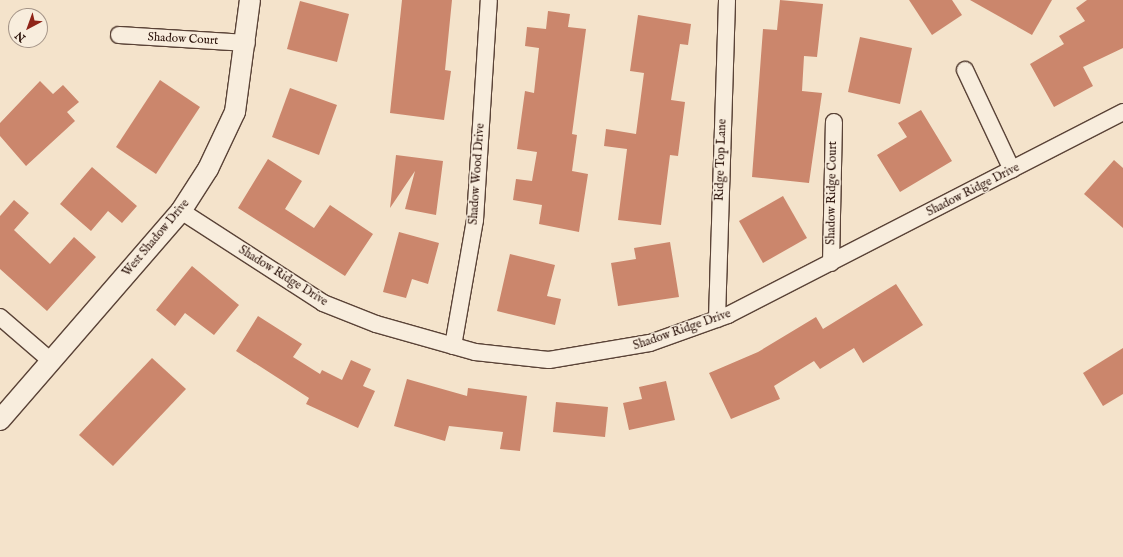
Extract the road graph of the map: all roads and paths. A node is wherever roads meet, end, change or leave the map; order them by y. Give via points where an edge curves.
1 (250, 0) edge
2 (489, 0) edge
3 (727, 0) edge
4 (119, 35) dead end
5 (247, 42) junction
6 (965, 70) dead end
7 (1123, 112) edge
8 (834, 122) dead end
9 (1012, 170) junction
10 (181, 211) junction
11 (831, 263) junction
12 (0, 317) edge
13 (717, 319) junction
14 (453, 346) junction
15 (51, 361) junction
16 (0, 420) edge

1 - 5 street, West Shadow Drive
2 - 14 street, Shadow Wood Drive via 475,220
3 - 13 street, Ridge Top Lane
4 - 5 street, Shadow Court
5 - 10 street, West Shadow Drive via 235,112 208,169
6 - 9 street
7 - 9 street, Shadow Ridge Drive
8 - 11 street, Shadow Ridge Court
9 - 11 street, Shadow Ridge Drive
10 - 14 street, Shadow Ridge Drive via 323,303 376,324
10 - 15 street, West Shadow Drive
11 - 13 street, Shadow Ridge Drive
12 - 15 street
13 - 14 street, Shadow Ridge Drive via 650,343 549,360
15 - 16 street, West Shadow Drive

